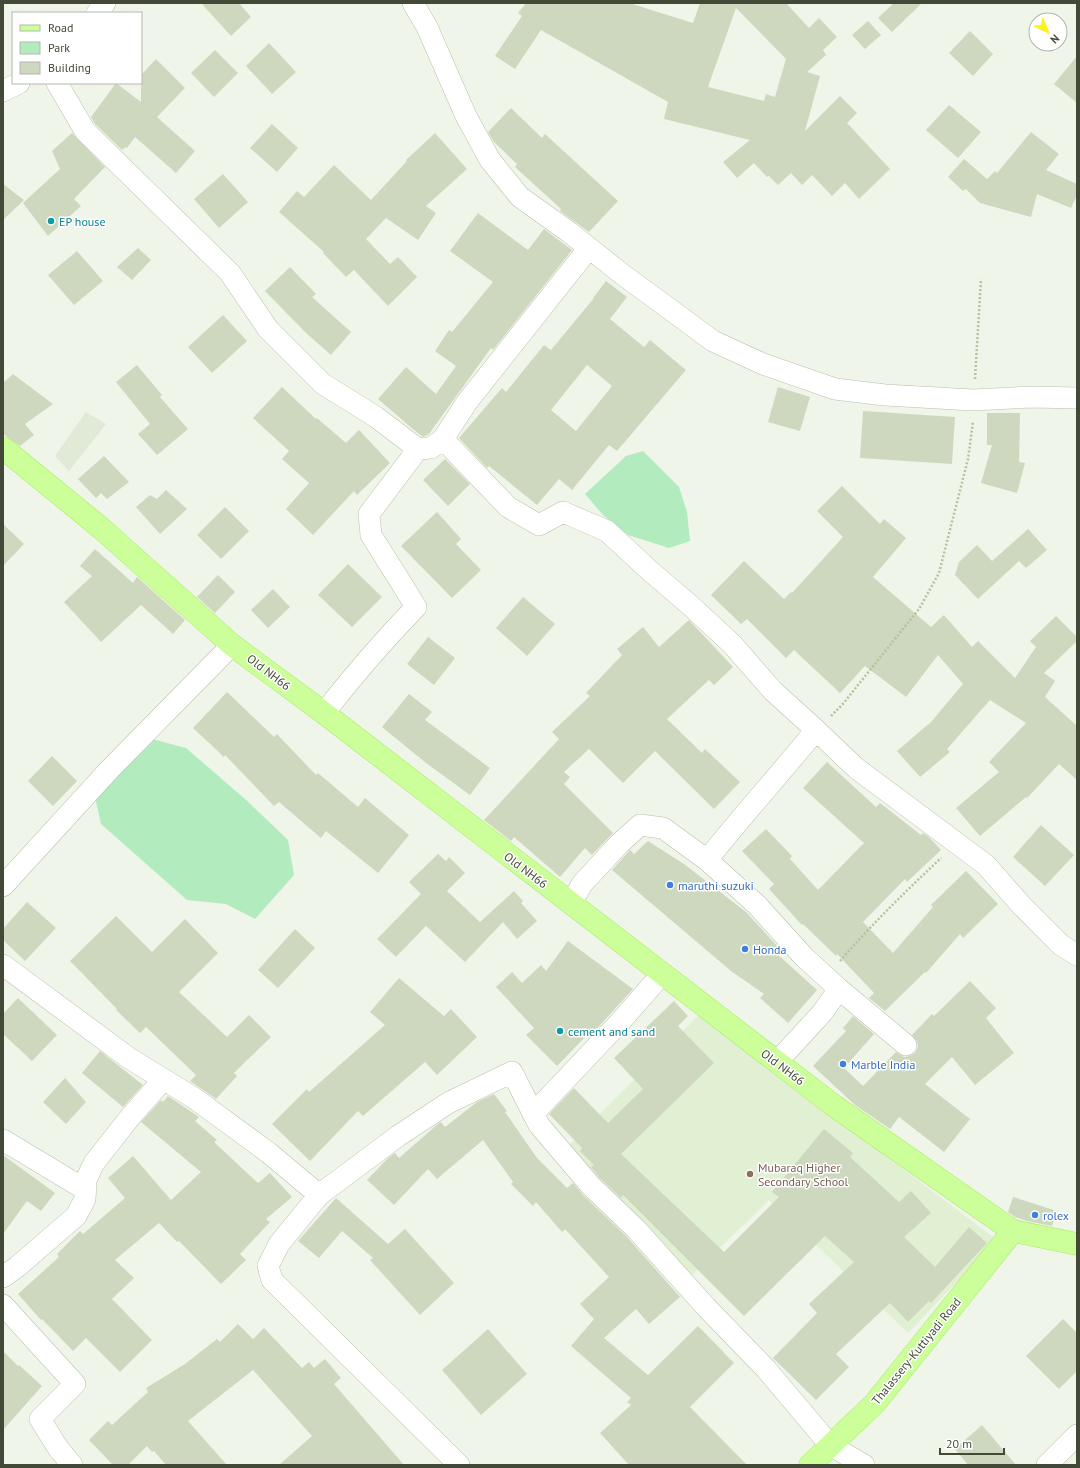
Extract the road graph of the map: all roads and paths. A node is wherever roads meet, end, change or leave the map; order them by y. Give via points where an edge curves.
1 (105, 3) edge
2 (414, 3) edge
3 (98, 12) edge
4 (17, 84) edge
5 (58, 84) edge
6 (3, 91) edge
7 (589, 248) junction
8 (981, 279) dead end
9 (1077, 398) edge
10 (973, 400) junction
11 (443, 439) junction
12 (3, 448) edge
13 (418, 449) junction
14 (232, 645) junction
15 (324, 714) junction
16 (816, 730) junction
17 (956, 843) junction
18 (706, 860) junction
19 (3, 886) edge
20 (571, 904) junction
21 (1077, 955) edge
22 (3, 965) edge
23 (662, 974) junction
24 (832, 982) junction
25 (906, 1044) dead end
26 (777, 1062) junction
27 (163, 1080) junction
28 (533, 1114) junction
29 (3, 1140) edge
30 (86, 1190) junction
31 (318, 1195) junction
32 (1013, 1230) junction
33 (1077, 1244) edge
34 (3, 1277) edge
35 (3, 1305) edge
36 (1077, 1435) edge
37 (830, 1446) junction
38 (72, 1465) edge
39 (459, 1465) edge
40 (810, 1465) edge
41 (864, 1465) edge
42 (1047, 1465) edge

1 - 3 street
2 - 7 street via 466,116 490,160 520,197
4 - 6 street
5 - 13 street via 85,131 230,273 268,329 324,384 376,417
7 - 10 street via 712,341 763,364 835,389 885,395
7 - 11 street via 467,402
8 - 10 path
9 - 10 street
10 - 16 path via 973,429 968,459 939,573 919,609 842,704
11 - 13 street via 431,448
11 - 16 street via 508,507 539,525 563,512 607,532 732,644 773,691
12 - 14 main road, Old NH66 via 102,529
13 - 15 street via 369,514 370,535 416,607 361,666
14 - 15 main road, Old NH66
14 - 19 street via 110,769
15 - 20 main road, Old NH66
16 - 17 street via 856,768
16 - 18 street
17 - 21 street via 986,865 1061,945
17 - 24 path via 862,935
18 - 20 street via 663,828 640,825 582,884
18 - 24 street via 757,905 804,957
20 - 23 main road, Old NH66
22 - 27 street
23 - 26 main road, Old NH66
23 - 28 street
24 - 25 street
24 - 26 street via 822,1013
26 - 32 main road, Old NH66 via 833,1105
27 - 30 street via 94,1163 86,1180
27 - 31 street via 194,1098 269,1153
28 - 31 street via 512,1072 448,1103
28 - 37 street via 539,1125 591,1186 636,1229 766,1369
29 - 30 street
30 - 34 street via 85,1199 76,1216 17,1268
31 - 39 street via 279,1244 268,1266 272,1280
32 - 33 main road, Old NH66
32 - 37 main road, Thalassery-Kuttiyadi Road via 875,1403
35 - 38 street via 75,1384 40,1419
36 - 42 street
37 - 40 main road, Thalassery-Kuttiyadi Road
37 - 41 street

